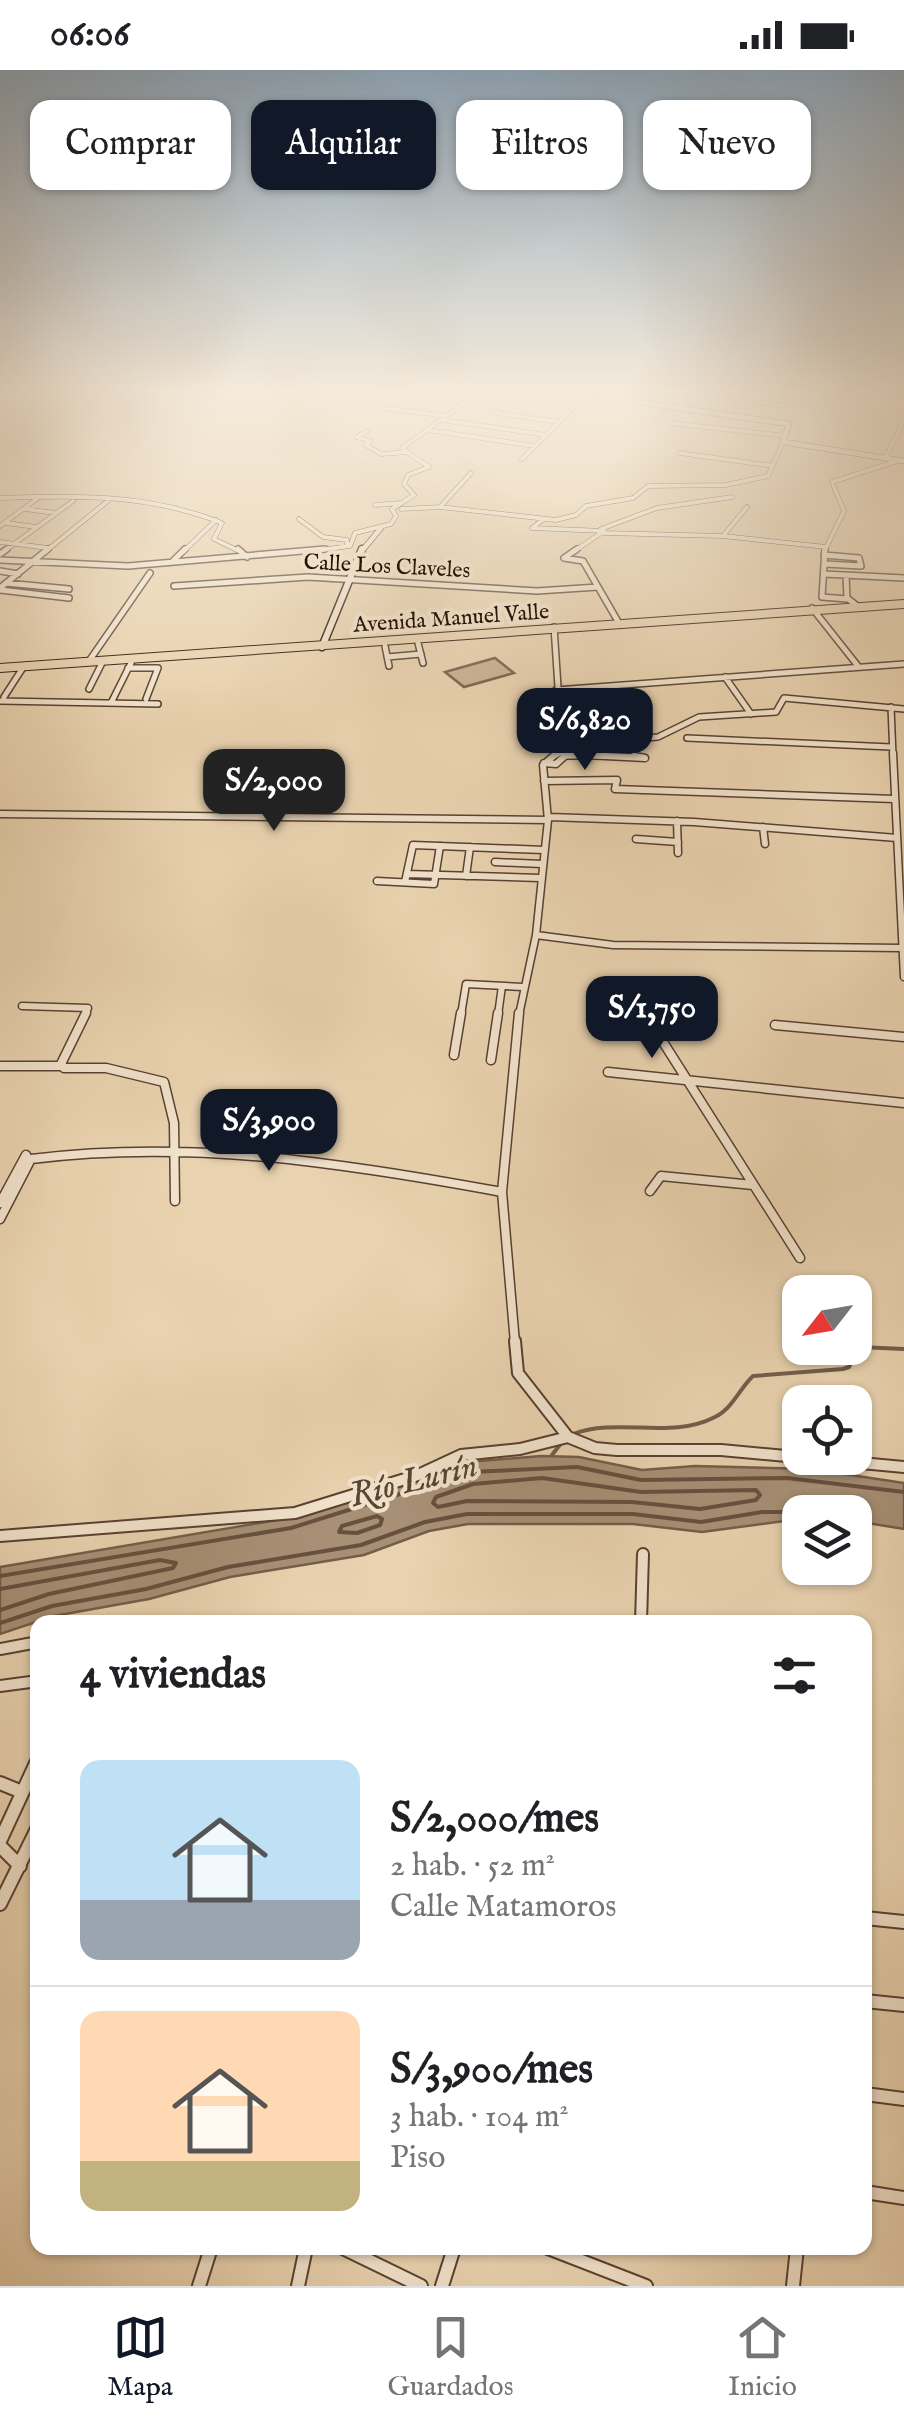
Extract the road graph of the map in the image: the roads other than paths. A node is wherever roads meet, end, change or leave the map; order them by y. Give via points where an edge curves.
1 (412, 492) edge
2 (454, 492) edge
3 (639, 492) edge
4 (836, 492) edge
5 (732, 497) dead end
6 (0, 498) edge
7 (38, 498) junction
8 (76, 499) junction
9 (110, 499) junction
10 (405, 503) junction
11 (375, 504) dead end
12 (747, 507) dead end
13 (440, 508) junction
14 (24, 509) junction
15 (391, 511) junction
16 (55, 513) junction
17 (299, 519) dead end
18 (544, 519) junction
19 (216, 520) junction
20 (1, 524) edge
21 (36, 527) junction
22 (382, 528) junction
23 (603, 531) junction
24 (338, 532) dead end
25 (356, 532) junction
26 (723, 536) junction
27 (0, 542) edge
28 (14, 544) junction
29 (347, 546) junction
30 (826, 547) junction
31 (48, 548) junction
32 (824, 555) junction
33 (0, 557) edge
34 (247, 557) junction
35 (173, 561) junction
36 (825, 564) junction
37 (29, 565) junction
38 (0, 571) edge
39 (18, 574) junction
40 (150, 574) dead end
41 (824, 574) junction
42 (846, 575) junction
43 (904, 578) edge
44 (352, 580) junction
45 (174, 586) dead end
46 (2, 587) edge
47 (598, 587) junction
48 (69, 589) dead end
49 (69, 598) dead end
50 (847, 599) junction
51 (856, 605) junction
52 (904, 606) edge
53 (813, 610) junction
54 (620, 624) junction
55 (554, 628) junction
56 (418, 642) dead end
57 (322, 646) junction
58 (385, 646) dead end
59 (421, 654) junction
60 (175, 656) junction
61 (387, 656) junction
62 (89, 661) junction
63 (102, 662) junction
64 (423, 663) dead end
65 (130, 664) junction
66 (904, 664) edge
67 (389, 666) dead end
68 (858, 666) junction
69 (23, 667) junction
70 (0, 669) edge
71 (725, 677) junction
72 (89, 688) dead end
73 (556, 690) junction
74 (2, 699) edge
75 (146, 699) dead end
76 (111, 703) junction
77 (158, 704) dead end
78 (891, 710) junction
79 (904, 711) edge
80 (751, 714) junction
81 (688, 738) dead end
82 (562, 747) junction
83 (891, 751) junction
84 (634, 756) dead end
85 (904, 756) edge
86 (544, 763) junction
87 (544, 781) junction
88 (894, 799) junction
89 (0, 814) edge
90 (548, 818) junction
91 (677, 822) junction
92 (763, 827) junction
93 (896, 838) junction
94 (636, 840) dead end
95 (678, 842) junction
96 (765, 844) dead end
97 (440, 846) junction
98 (470, 847) junction
99 (496, 848) junction
100 (544, 850) junction
101 (678, 853) dead end
102 (495, 862) junction
103 (542, 864) junction
104 (407, 874) junction
105 (436, 875) junction
106 (466, 876) junction
107 (494, 877) junction
108 (540, 878) junction
109 (377, 881) dead end
110 (405, 882) junction
111 (536, 934) junction
112 (902, 948) edge
113 (904, 977) edge
114 (502, 986) junction
115 (522, 987) junction
116 (22, 1006) dead end
117 (650, 1023) dead end
118 (775, 1025) dead end
119 (904, 1037) edge
120 (454, 1055) dead end
121 (491, 1060) dead end
122 (0, 1066) edge
123 (62, 1066) junction
124 (608, 1072) dead end
125 (685, 1080) junction
126 (904, 1103) edge
127 (174, 1150) junction
128 (26, 1155) dead end
129 (753, 1185) junction
130 (650, 1191) dead end
131 (502, 1192) junction
132 (175, 1200) dead end
133 (0, 1204) edge
134 (0, 1219) edge
135 (800, 1258) dead end
136 (568, 1437) junction
137 (904, 1466) edge
138 (0, 1536) edge
139 (643, 1554) dead end
140 (641, 1615) edge
141 (30, 1643) edge
142 (0, 1649) edge
143 (30, 1682) edge
144 (0, 1686) edge
145 (30, 1776) edge
146 (0, 1783) edge
147 (22, 1792) junction
148 (0, 1844) edge
149 (30, 1844) edge
150 (20, 1866) junction
151 (0, 1904) edge
152 (872, 1919) edge
153 (904, 1922) edge
154 (872, 2002) edge
155 (904, 2005) edge
156 (872, 2095) edge
157 (904, 2099) edge
158 (872, 2193) edge
159 (904, 2198) edge
160 (209, 2255) edge
161 (305, 2255) edge
162 (373, 2255) edge
163 (452, 2255) edge
164 (566, 2255) edge
165 (795, 2255) edge
166 (199, 2286) edge
167 (298, 2286) edge
168 (421, 2286) edge
169 (442, 2286) edge
170 (646, 2286) edge
171 (793, 2286) edge

1 - 10 street
2 - 13 street
3 - 18 street
4 - 30 street via 844,511
5 - 23 street via 657,508
6 - 7 street
7 - 8 street
7 - 14 street
8 - 9 street
8 - 16 street
9 - 19 street via 192,508
9 - 31 street
10 - 11 street
10 - 15 street
12 - 26 street
13 - 15 street
13 - 18 street
14 - 16 street
14 - 20 street
15 - 22 street via 396,517
16 - 21 street
17 - 29 street via 323,537 347,540
18 - 23 street via 532,528
19 - 34 street via 224,525 214,539 234,544
19 - 35 street
20 - 21 street
21 - 28 street
22 - 25 street
22 - 44 street via 363,546
23 - 26 street
23 - 47 street via 564,558 583,560
24 - 25 street
25 - 29 street
26 - 30 street
27 - 28 street
28 - 31 street
28 - 33 street
29 - 34 street
30 - 32 street
31 - 37 street
32 - 36 street
32 - 36 street via 859,558 861,566
33 - 37 street
34 - 35 street
35 - 37 street
36 - 41 street
37 - 39 street
38 - 39 street
39 - 46 street
40 - 62 street
41 - 42 street
41 - 50 street via 822,597
42 - 43 street
42 - 50 street
44 - 45 street, Calle Los Claveles
44 - 47 street, Calle Los Claveles via 536,591
44 - 57 street
46 - 48 street
46 - 49 street
47 - 54 street
50 - 51 street
51 - 52 main road, Avenida Manuel Valle
51 - 53 main road, Avenida Manuel Valle
52 - 53 main road, Avenida Manuel Valle
53 - 54 main road, Avenida Manuel Valle
53 - 68 street
54 - 55 main road, Avenida Manuel Valle
55 - 57 main road, Avenida Manuel Valle
55 - 73 street
56 - 59 street
57 - 60 main road, Avenida Manuel Valle
58 - 61 street
59 - 61 street
59 - 64 street
60 - 62 main road, Avenida Manuel Valle
60 - 65 main road, Avenida Manuel Valle
61 - 67 street
62 - 69 main road, Avenida Manuel Valle
63 - 65 main road, Avenida Manuel Valle
63 - 69 main road, Avenida Manuel Valle
63 - 72 street
65 - 75 street via 158,668
65 - 76 street
66 - 68 street
68 - 71 street
69 - 70 main road, Avenida Manuel Valle
69 - 74 street
71 - 73 street
71 - 80 street
73 - 82 street
74 - 76 street
76 - 77 street
78 - 79 street
78 - 80 street via 784,698 776,712
78 - 83 street
80 - 82 street via 692,718 666,737
81 - 83 street
82 - 86 street
83 - 85 street
83 - 88 street
84 - 86 street via 567,754 556,764
86 - 87 street
87 - 88 street
87 - 90 street
88 - 93 street
89 - 90 street
90 - 91 street
90 - 100 street
91 - 92 street
91 - 95 street
92 - 93 street
92 - 96 street
93 - 112 street
94 - 95 street
95 - 101 street
97 - 98 street
97 - 104 street via 413,845
97 - 105 street
98 - 99 street
98 - 106 street
99 - 100 street
99 - 102 street
100 - 103 street
102 - 103 street
102 - 107 street
103 - 108 street
104 - 105 street
104 - 110 street
105 - 106 street
105 - 110 street via 434,884
106 - 107 street
107 - 108 street
108 - 111 street
109 - 110 street
111 - 112 street via 614,945
111 - 115 street
112 - 113 street
114 - 115 street
114 - 120 street via 466,984
114 - 121 street
115 - 131 street
116 - 123 street via 88,1008
117 - 125 street
118 - 119 street
122 - 123 street
123 - 127 street via 162,1079 170,1092
124 - 125 street
125 - 126 street
125 - 129 street
127 - 131 street via 324,1160
127 - 132 street
127 - 134 street via 32,1159
128 - 133 street
129 - 130 street via 662,1176
129 - 135 street
131 - 136 street via 518,1373
136 - 137 street via 617,1450 722,1450
136 - 138 street via 461,1455 295,1513
139 - 140 street
141 - 142 street
143 - 144 street
145 - 147 street
146 - 147 street
147 - 148 street
148 - 150 street
149 - 150 street
150 - 151 street
152 - 153 street
154 - 155 street
156 - 157 street
158 - 159 street
160 - 166 street
161 - 167 street
162 - 168 street
163 - 169 street
164 - 170 street
165 - 171 street

